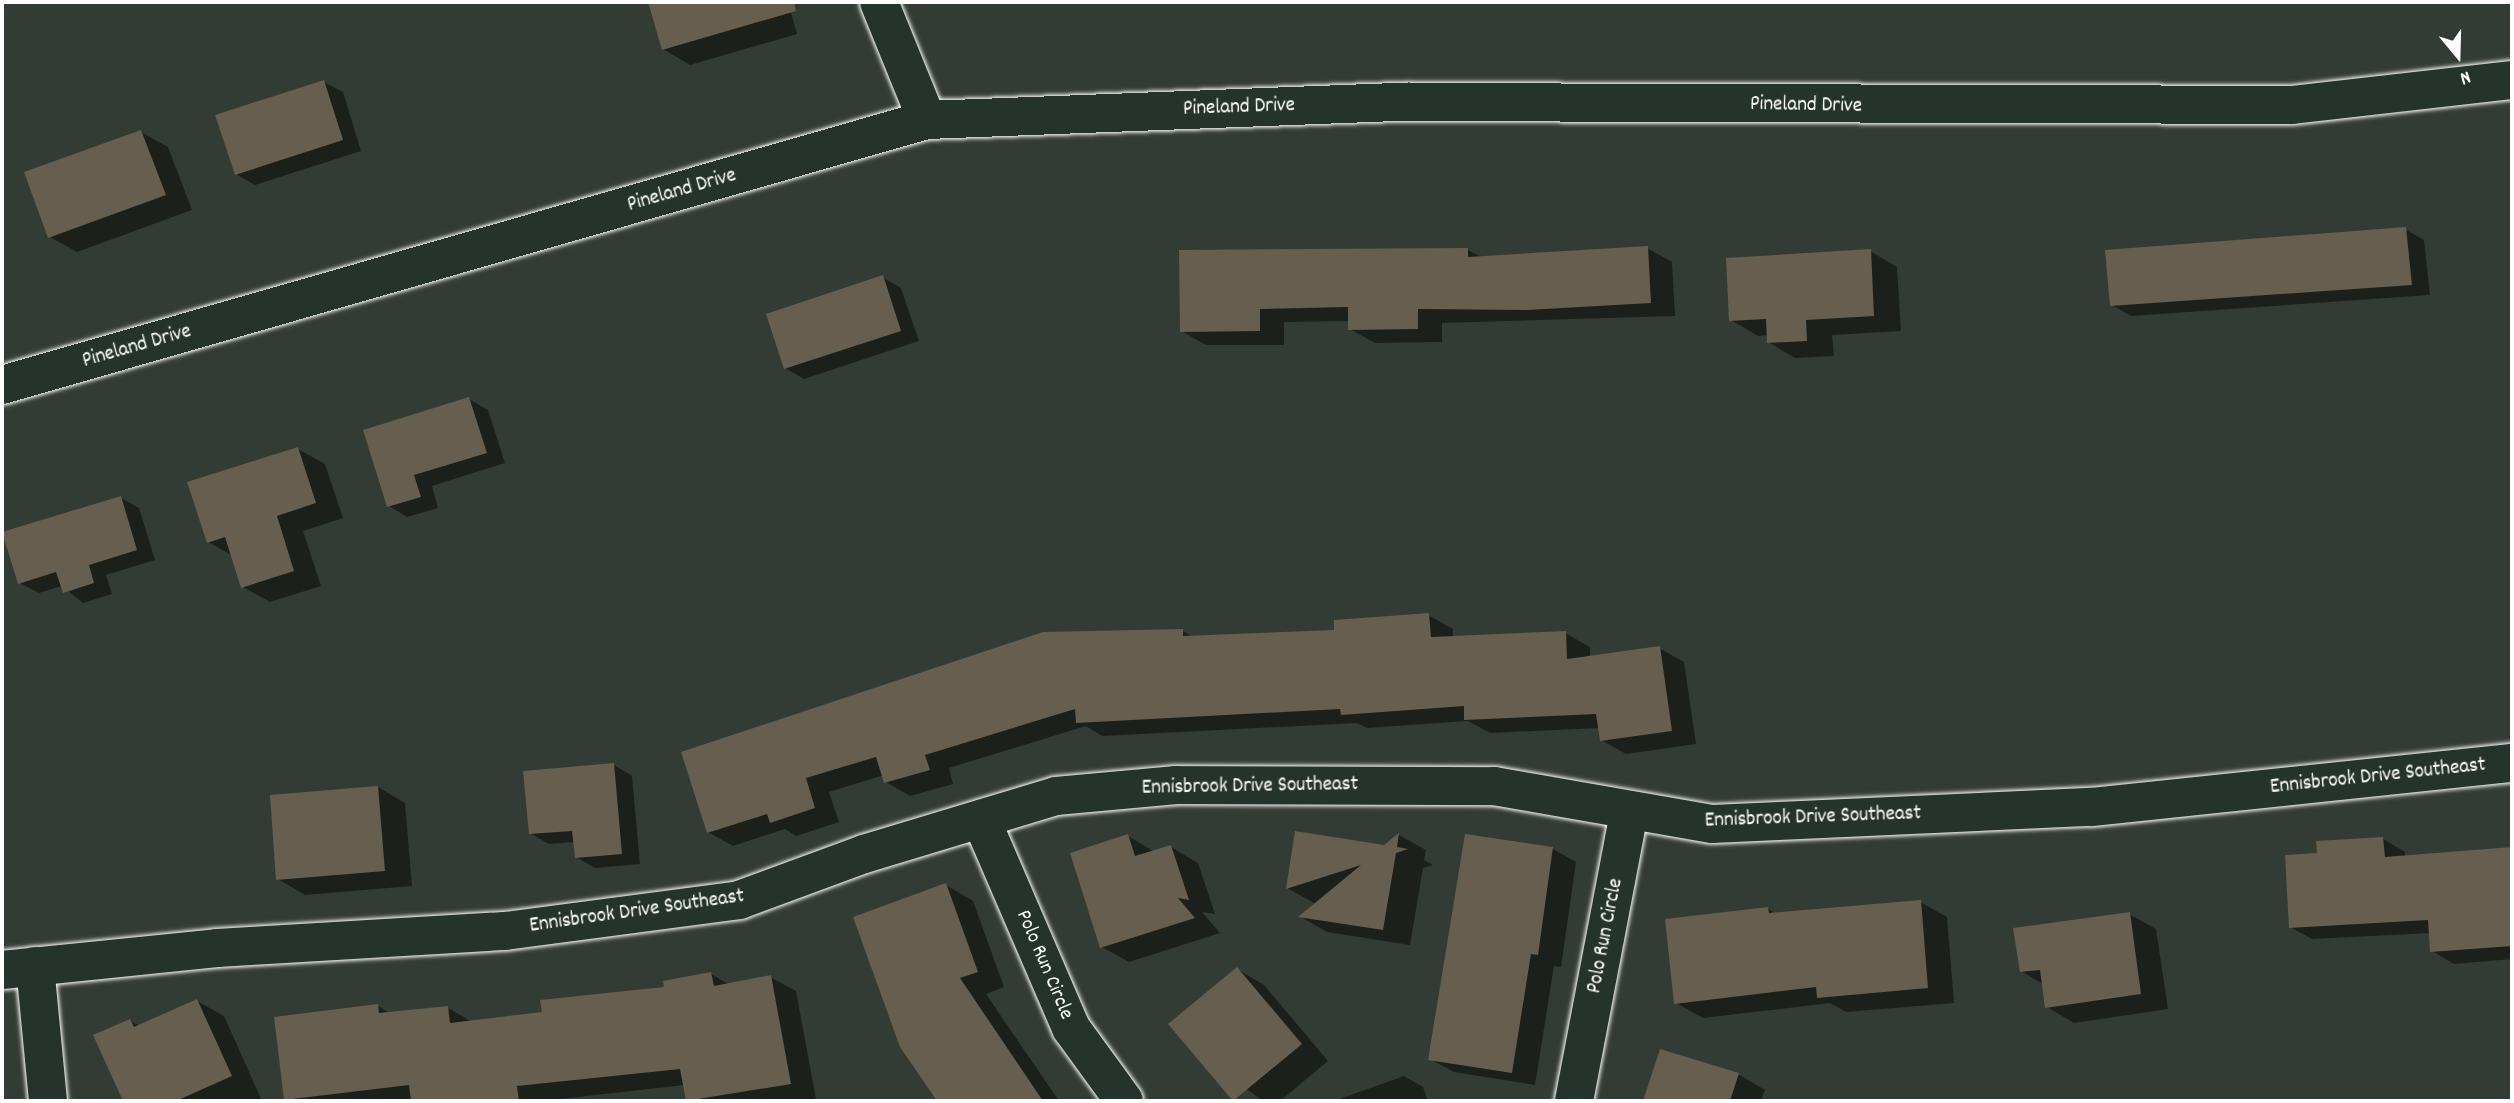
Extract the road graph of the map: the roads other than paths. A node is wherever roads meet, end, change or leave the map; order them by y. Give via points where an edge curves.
1 (878, 2) edge
2 (2512, 80) edge
3 (927, 120) junction
4 (2, 385) edge
5 (2512, 764) edge
6 (1629, 813) junction
7 (981, 819) junction
8 (18, 968) edge
9 (48, 1101) edge
10 (1124, 1101) edge
11 (1574, 1101) edge

1 - 3 street
2 - 3 street, Pineland Drive via 2292,105 1406,102
3 - 4 street, Pineland Drive
5 - 6 street, Ennisbrook Drive Southeast via 2092,807 1712,824
6 - 7 street, Ennisbrook Drive Southeast via 1494,786 1176,785 1056,796
6 - 11 street, Polo Run Circle
7 - 8 street, Ennisbrook Drive Southeast via 864,854 739,900 505,931 217,948
7 - 10 street, Polo Run Circle via 1072,1028
8 - 9 street

